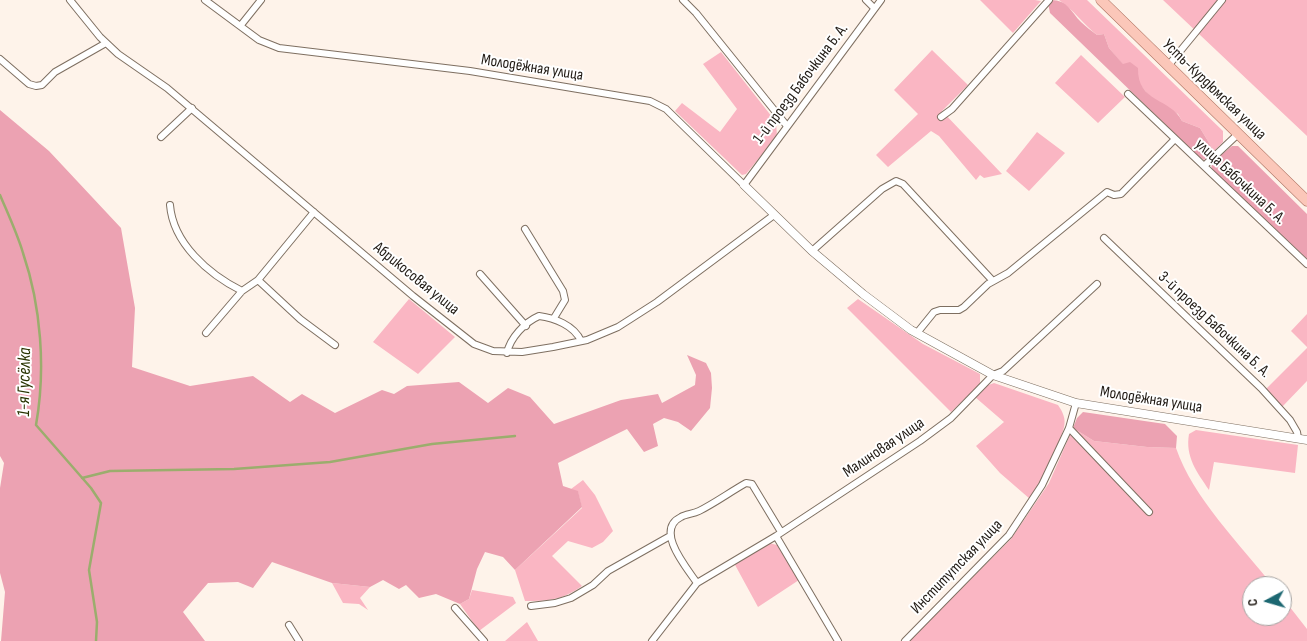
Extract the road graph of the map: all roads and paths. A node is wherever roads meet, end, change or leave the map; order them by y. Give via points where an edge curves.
1 (70, 0) edge
2 (205, 0) edge
3 (261, 0) edge
4 (683, 0) edge
5 (866, 0) edge
6 (881, 0) edge
7 (1048, 0) edge
8 (1101, 0) edge
9 (1222, 0) edge
10 (874, 8) junction
11 (241, 25) junction
12 (106, 43) junction
13 (0, 59) edge
14 (1168, 66) junction
15 (1128, 94) dead end
16 (192, 108) junction
17 (941, 117) dead end
18 (787, 126) junction
19 (1238, 134) junction
20 (161, 137) dead end
21 (1175, 139) junction
22 (1204, 166) junction
23 (744, 185) junction
24 (1307, 201) edge
25 (170, 204) dead end
26 (314, 212) junction
27 (774, 215) junction
28 (525, 229) dead end
29 (1104, 238) dead end
30 (812, 251) junction
31 (1307, 264) edge
32 (480, 274) dead end
33 (258, 280) junction
34 (992, 280) junction
35 (1097, 284) dead end
36 (242, 291) junction
37 (554, 318) junction
38 (526, 326) junction
39 (206, 333) dead end
40 (917, 333) junction
41 (581, 341) junction
42 (335, 345) dead end
43 (507, 353) junction
44 (993, 376) junction
45 (1076, 402) junction
46 (1069, 428) junction
47 (1298, 438) junction
48 (1307, 440) edge
49 (1149, 512) dead end
50 (778, 534) junction
51 (670, 536) junction
52 (697, 583) junction
53 (531, 606) dead end
54 (455, 608) dead end
55 (289, 625) dead end
56 (299, 641) edge
57 (484, 641) edge
58 (652, 641) edge
59 (838, 641) edge
60 (905, 641) edge

1 - 12 street, Абрикосовая улица
2 - 11 street, Молодёжная улица
3 - 11 street
4 - 18 street
5 - 10 street
6 - 10 street, 1-й проезд Бабочкина Б. А.
7 - 17 street via 952,109
8 - 14 main road, Усть-Курдюмская улица
9 - 14 street
10 - 18 street, 1-й проезд Бабочкина Б. А.
11 - 23 street, Молодёжная улица via 259,40 279,48 470,71 650,101 666,110
12 - 13 street via 36,86 29,84
12 - 16 street, Абрикосовая улица
14 - 19 main road, Усть-Курдюмская улица
15 - 21 street, улица Бабочкина Б. А.
16 - 20 street
16 - 26 street, Абрикосовая улица
18 - 23 street, 1-й проезд Бабочкина Б. А.
19 - 22 street
19 - 24 main road, Усть-Курдюмская улица
21 - 22 street, улица Бабочкина Б. А.
21 - 34 street, улица Бабочкина Б. А. via 1121,194 1114,196 1107,192 1008,273
22 - 31 street, улица Бабочкина Б. А.
23 - 27 street, Молодёжная улица
25 - 36 street via 172,222 203,266
26 - 33 street
26 - 43 street, Абрикосовая улица via 474,344
27 - 30 street, Молодёжная улица
27 - 41 street, Абрикосовая улица via 626,322
28 - 37 street via 563,291 565,300
29 - 47 street, 3-й проезд Бабочкина Б. А. via 1261,388 1290,420
30 - 34 street via 882,189 896,181
30 - 40 street, Молодёжная улица
32 - 38 street
33 - 36 street
33 - 42 street via 300,319
34 - 40 street via 959,310 934,312
35 - 44 street via 1003,371
36 - 39 street
37 - 38 street via 539,316
37 - 41 street via 578,334
38 - 43 street via 509,343
40 - 44 street, Молодёжная улица
41 - 43 street, Абрикосовая улица
44 - 45 street, Молодёжная улица
44 - 50 street, Малиновая улица via 951,418 920,441
45 - 46 street, Институтская улица
45 - 47 street, Молодёжная улица
46 - 49 street
46 - 60 street, Институтская улица via 1042,485 1009,535
47 - 48 street, Молодёжная улица
50 - 51 street via 752,484 746,483 698,512 680,517 673,523
50 - 52 street, Малиновая улица
50 - 59 street
51 - 52 street
51 - 53 street via 608,570 593,585 571,598
52 - 58 street, Малиновая улица
54 - 57 street
55 - 56 street

